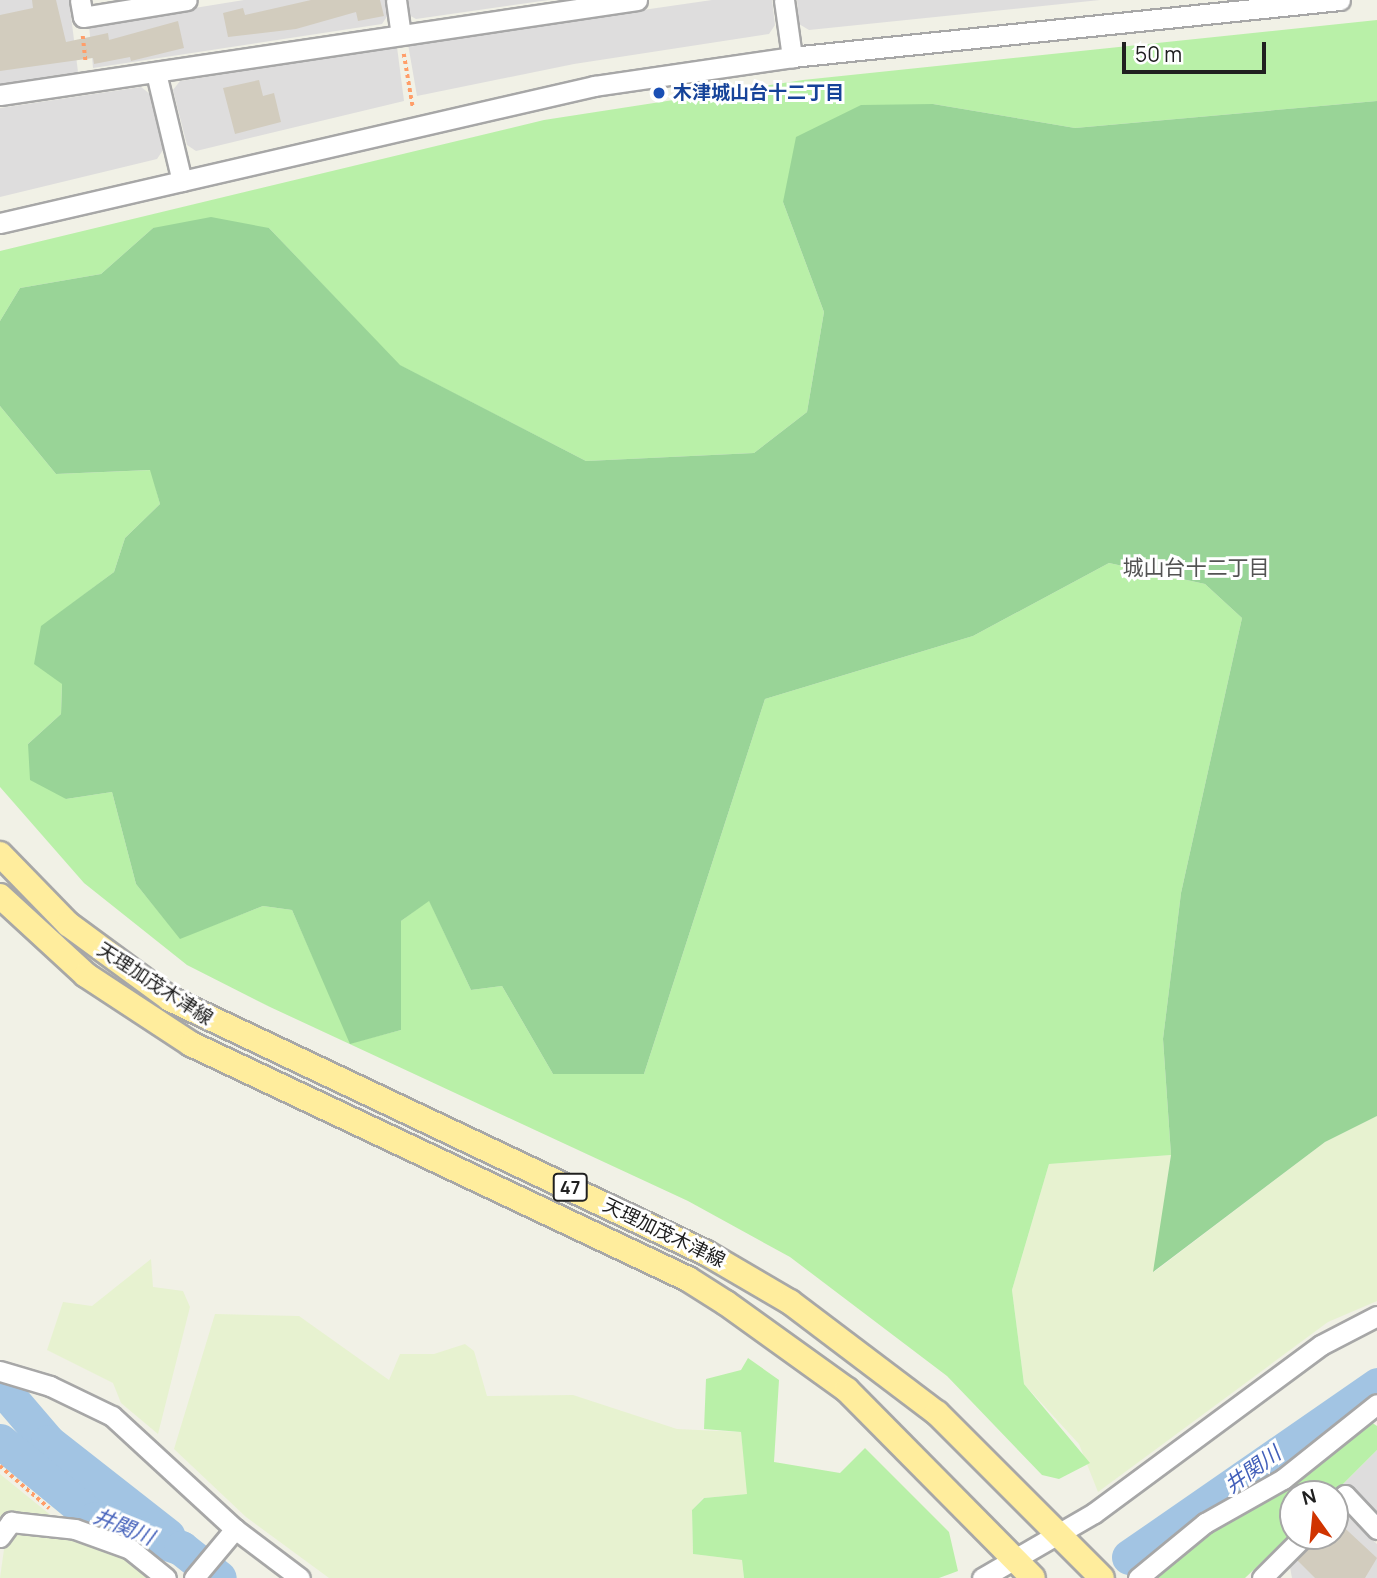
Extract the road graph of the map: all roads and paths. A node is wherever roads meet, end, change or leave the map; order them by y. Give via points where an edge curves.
1 (187, 0) edge
2 (396, 0) edge
3 (637, 0) edge
4 (784, 0) edge
5 (1340, 0) edge
6 (82, 8) edge
7 (401, 34) junction
8 (792, 57) junction
9 (156, 73) junction
10 (89, 83) junction
11 (0, 95) edge
12 (412, 108) dead end
13 (182, 181) junction
14 (0, 223) edge
15 (0, 854) edge
16 (0, 896) edge
17 (1377, 1316) edge
18 (0, 1371) edge
19 (1377, 1404) edge
20 (0, 1465) edge
21 (1349, 1499) edge
22 (75, 1529) junction
23 (235, 1529) junction
24 (1377, 1529) edge
25 (1057, 1535) junction
26 (0, 1537) edge
27 (1291, 1550) edge
28 (1015, 1559) junction
29 (1267, 1576) edge
30 (166, 1578) edge
31 (194, 1578) edge
32 (300, 1578) edge
33 (982, 1578) edge
34 (1033, 1578) edge
35 (1102, 1578) edge
36 (1138, 1578) edge

1 - 6 street
2 - 7 street
3 - 7 street
4 - 8 street
5 - 8 street
6 - 10 path
7 - 9 street
7 - 12 path
8 - 13 street via 479,108
9 - 10 street
9 - 13 street
10 - 11 street
13 - 14 street
15 - 25 main road, 天理加茂木津線 / 47 via 84,937 179,1004 706,1253 790,1302 937,1413
16 - 28 main road, 天理加茂木津線 / 47 via 86,975 191,1044 688,1279 726,1303 847,1390
17 - 25 street via 1321,1345 1094,1513
18 - 23 street via 89,1403 147,1446
19 - 36 street via 1283,1479 1205,1523
20 - 22 path
21 - 24 street
22 - 26 street via 11,1522
22 - 30 street via 130,1549
23 - 31 street
23 - 32 street
25 - 28 street
25 - 35 main road, 天理加茂木津線 / 47
27 - 29 street
28 - 33 street
28 - 34 main road, 天理加茂木津線 / 47

